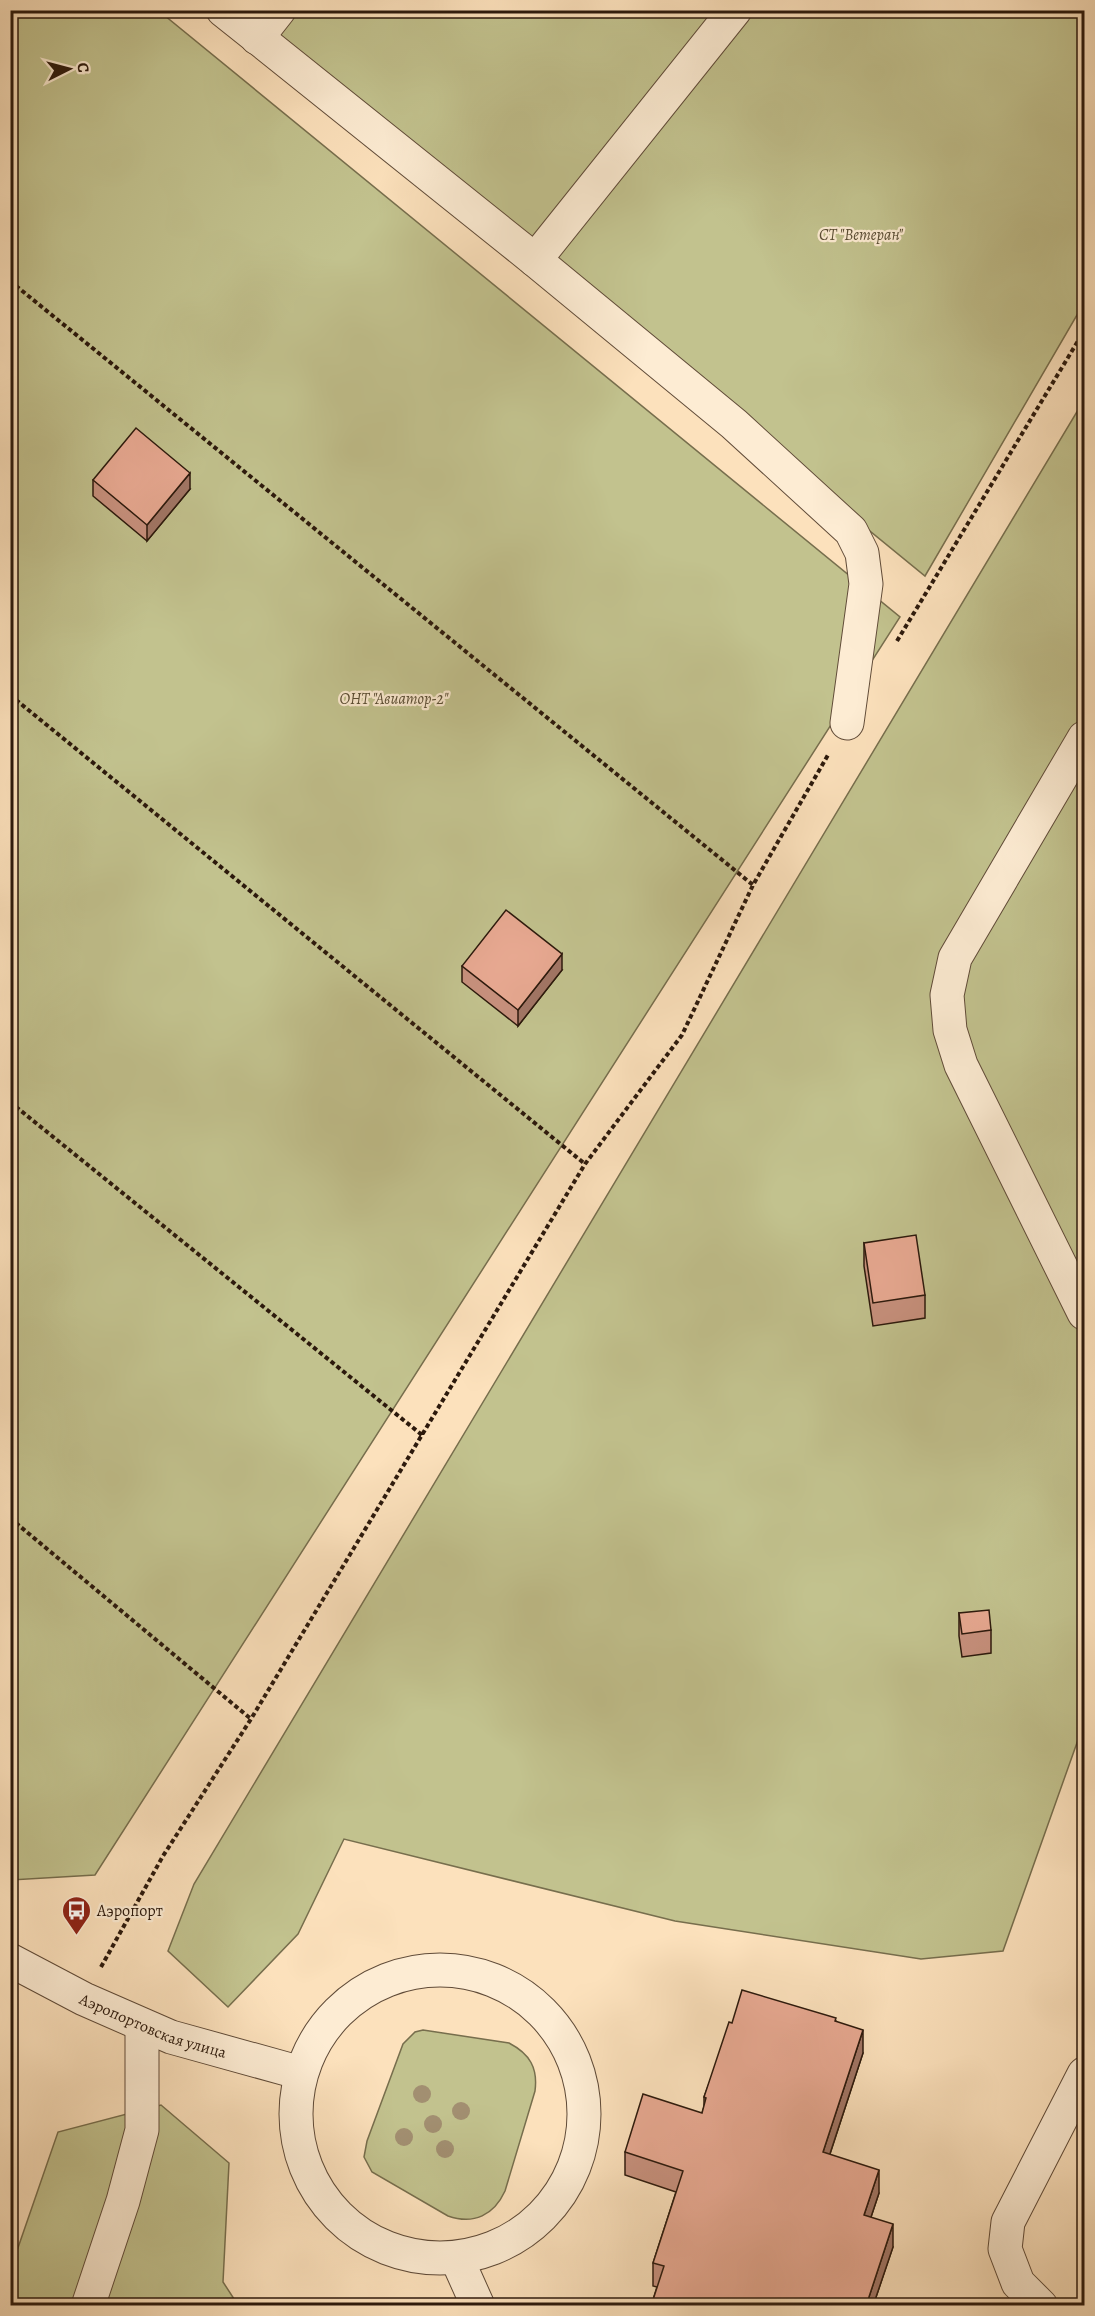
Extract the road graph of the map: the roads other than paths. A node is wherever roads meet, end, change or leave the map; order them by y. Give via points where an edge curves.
1 (223, 10) edge
2 (279, 10) edge
3 (735, 10) edge
4 (257, 38) junction
5 (535, 260) junction
6 (847, 723) road end
7 (1084, 738) edge
8 (1084, 1313) edge
9 (10, 1960) edge
10 (142, 2026) junction
11 (301, 2073) junction
12 (1084, 2074) edge
13 (457, 2259) junction
14 (88, 2306) edge
15 (478, 2306) edge
16 (1041, 2306) edge

1 - 4 street
2 - 4 street
3 - 5 street
4 - 5 street
5 - 6 street via 734,424 851,531 861,553 866,584
7 - 8 street via 955,958 947,995 950,1030 961,1065
9 - 10 street, Аэропортовская улица
10 - 11 street, Аэропортовская улица
10 - 14 street via 142,2130
11 - 13 street via 295,2121 306,2169 331,2209 366,2239 410,2257
11 - 13 street via 323,2029 358,1995 402,1974 450,1969 498,1981 539,2007 569,2046 584,2091 584,2138 568,2183 541,2220 502,2246
12 - 16 street via 1008,2222 1005,2249 1018,2283
13 - 15 street

